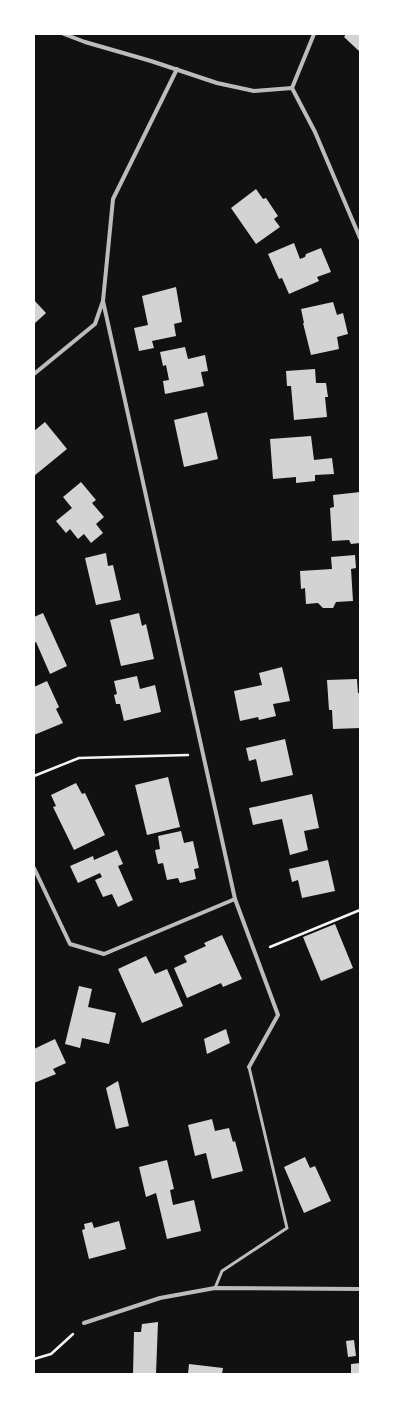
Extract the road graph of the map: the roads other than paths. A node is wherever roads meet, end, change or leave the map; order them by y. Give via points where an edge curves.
1 (64, 34) edge
2 (314, 34) edge
3 (177, 69) junction
4 (292, 88) junction
5 (360, 238) edge
6 (103, 301) junction
7 (34, 374) edge
8 (34, 868) edge
9 (235, 899) junction
10 (249, 1067) joint
11 (216, 1288) junction
12 (360, 1288) edge
13 (84, 1323) road end

1 - 3 street
2 - 4 street
3 - 4 street via 254,91
3 - 6 street via 113,199
4 - 5 street via 315,132
6 - 7 street via 95,324
6 - 9 street
8 - 9 street via 70,944 104,954
9 - 10 street via 278,1015
10 - 11 lane via 287,1228 222,1271
11 - 12 street
11 - 13 street via 160,1298

